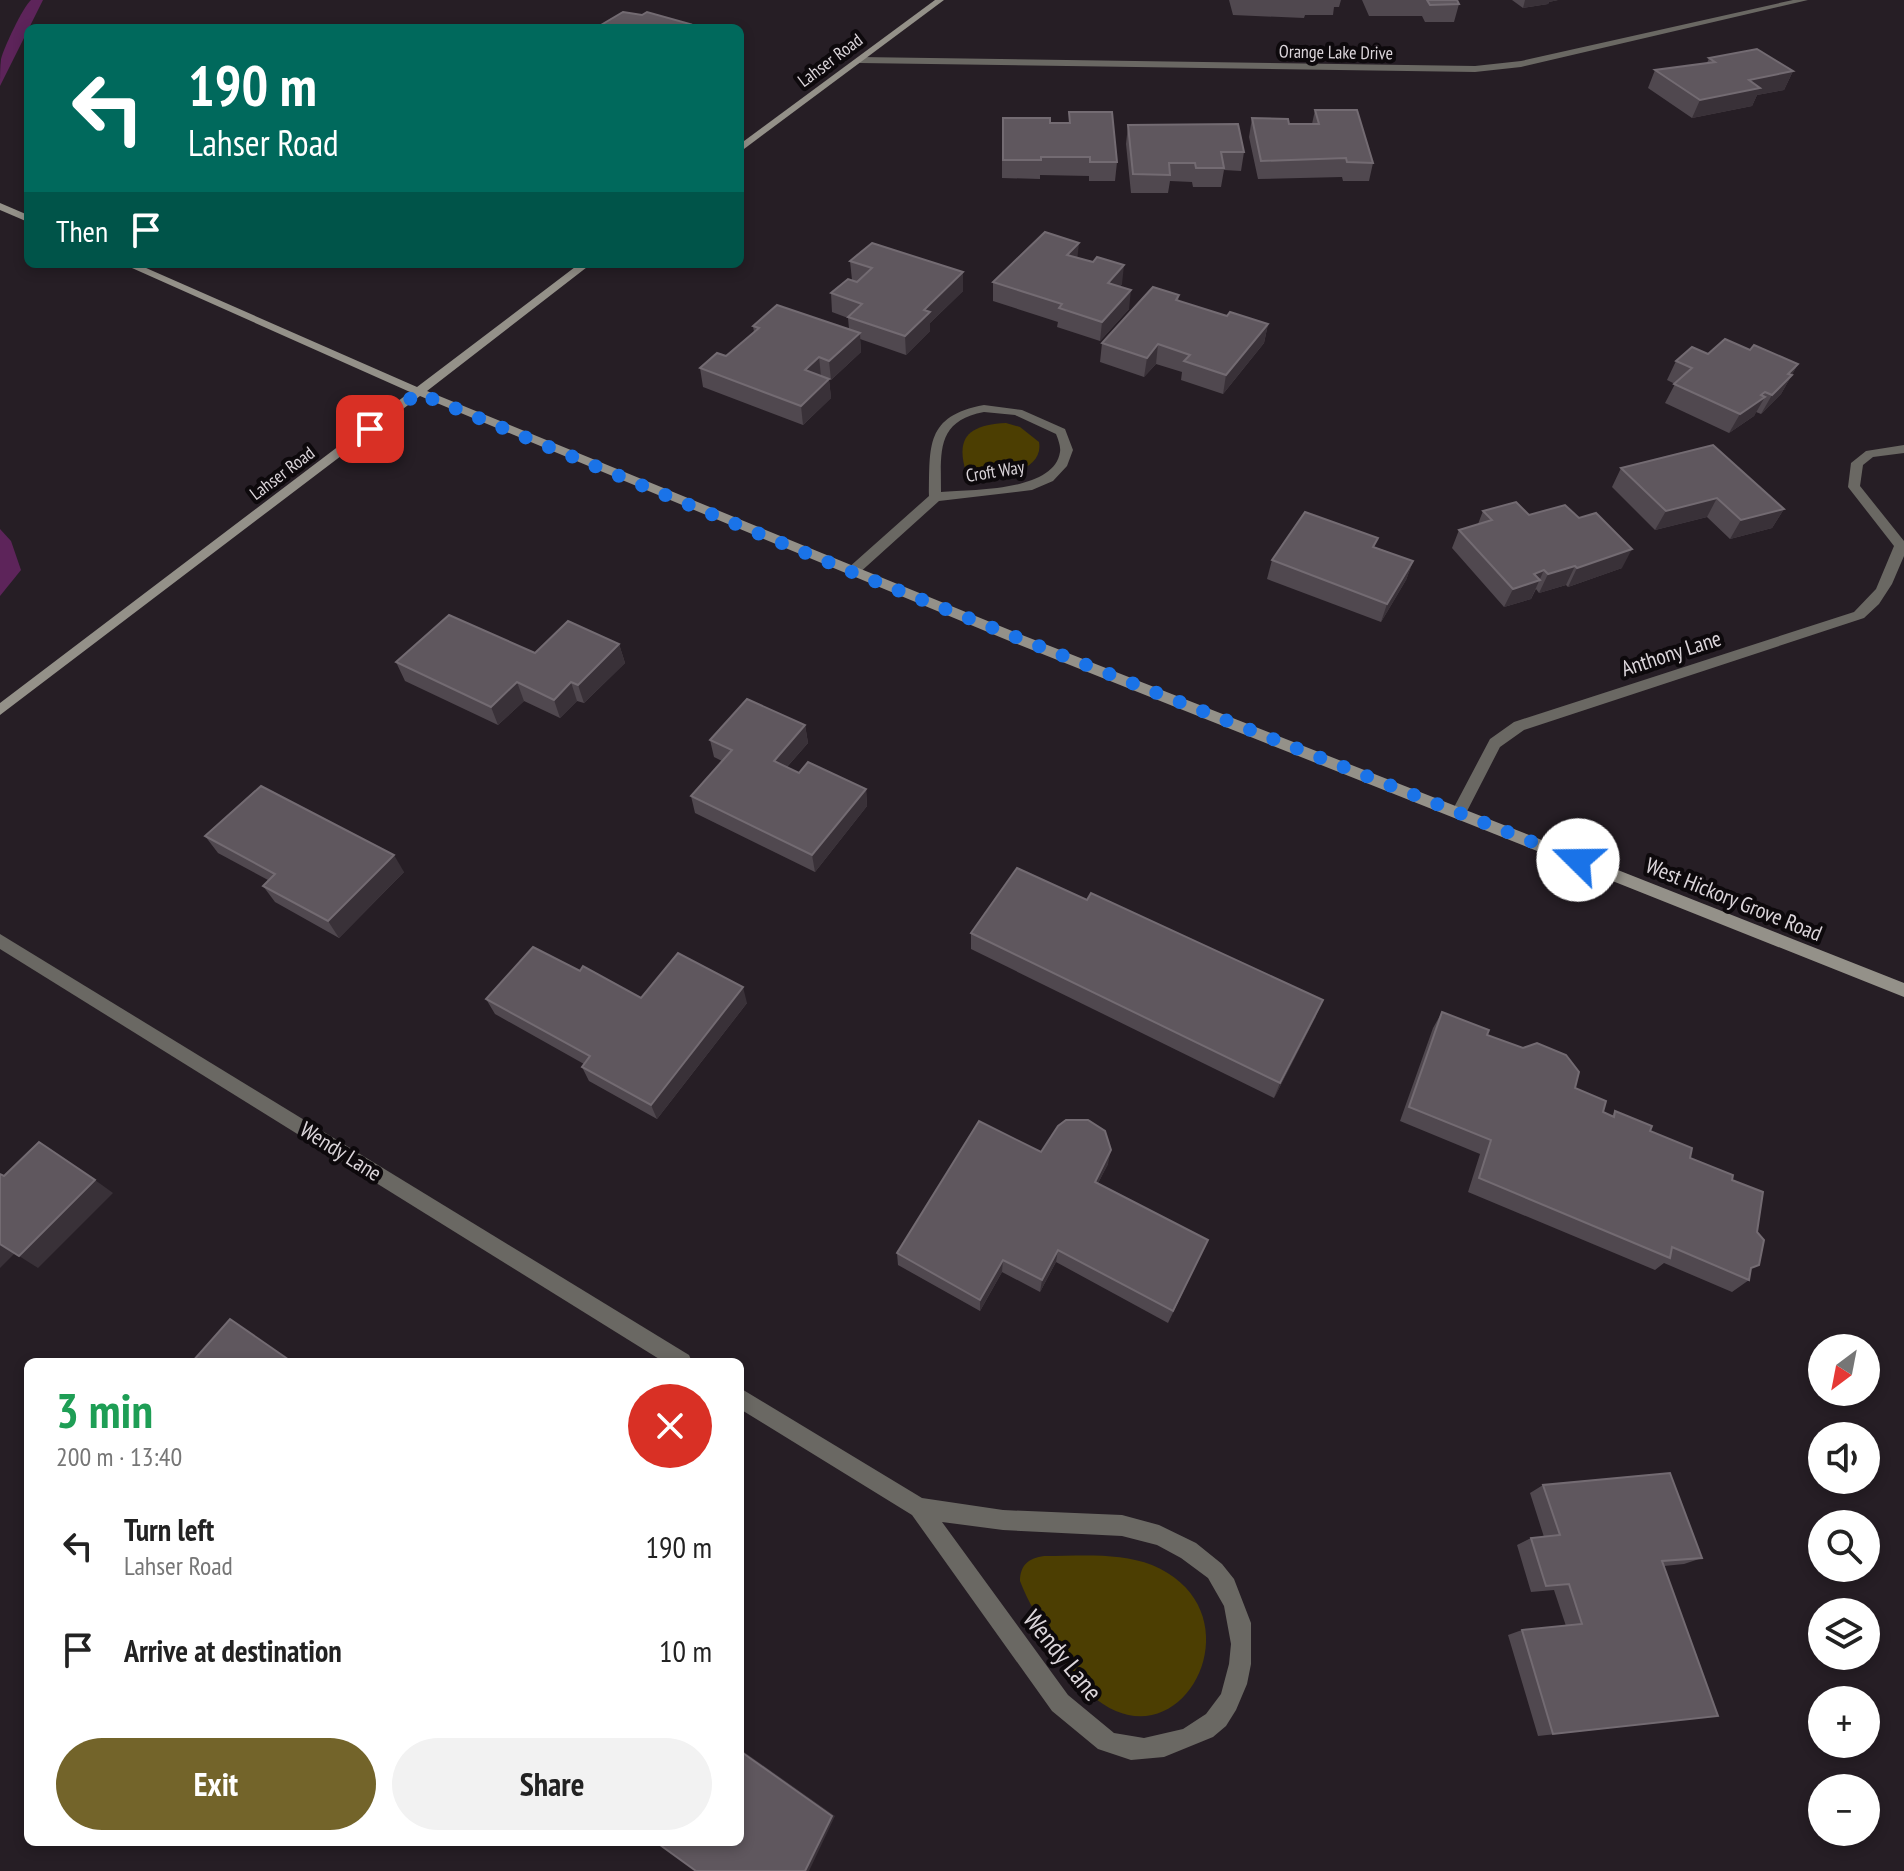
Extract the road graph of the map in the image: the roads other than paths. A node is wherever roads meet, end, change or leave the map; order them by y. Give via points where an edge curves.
1 (940, 0) edge
2 (1804, 0) edge
3 (860, 60) junction
4 (744, 146) edge
5 (0, 206) edge
6 (24, 217) edge
7 (137, 268) edge
8 (581, 268) edge
9 (418, 393) junction
10 (1904, 449) edge
11 (935, 497) junction
12 (1902, 545) edge
13 (852, 572) junction
14 (0, 710) edge
15 (1459, 813) junction
16 (0, 941) edge
17 (1904, 990) edge
18 (676, 1358) edge
19 (744, 1400) edge
20 (919, 1508) junction

1 - 3 street, Lahser Road
2 - 3 street, Orange Lake Drive via 1521,64 1475,69
3 - 4 street, Lahser Road
5 - 6 street
7 - 9 street, West Hickory Grove Road
8 - 9 street, Lahser Road
9 - 13 street, West Hickory Grove Road
9 - 14 street, Lahser Road
10 - 12 street, Anthony Lane via 1870,454 1857,463 1854,474 1854,487
11 - 11 street, Croft Way via 1028,487 1049,478 1067,450 1061,432 1027,414 999,409 973,411 950,422 936,445
11 - 13 street
12 - 15 street, Anthony Lane via 1878,601 1859,615 1519,726 1495,743
13 - 15 street, West Hickory Grove Road
15 - 17 street, West Hickory Grove Road
16 - 18 street, Wendy Lane
19 - 20 street, Wendy Lane
20 - 20 street, Wendy Lane via 999,1520 1112,1525 1156,1534 1190,1550 1217,1573 1235,1605 1242,1645 1235,1686 1218,1718 1195,1737 1159,1749 1123,1748 1089,1730 1060,1703

